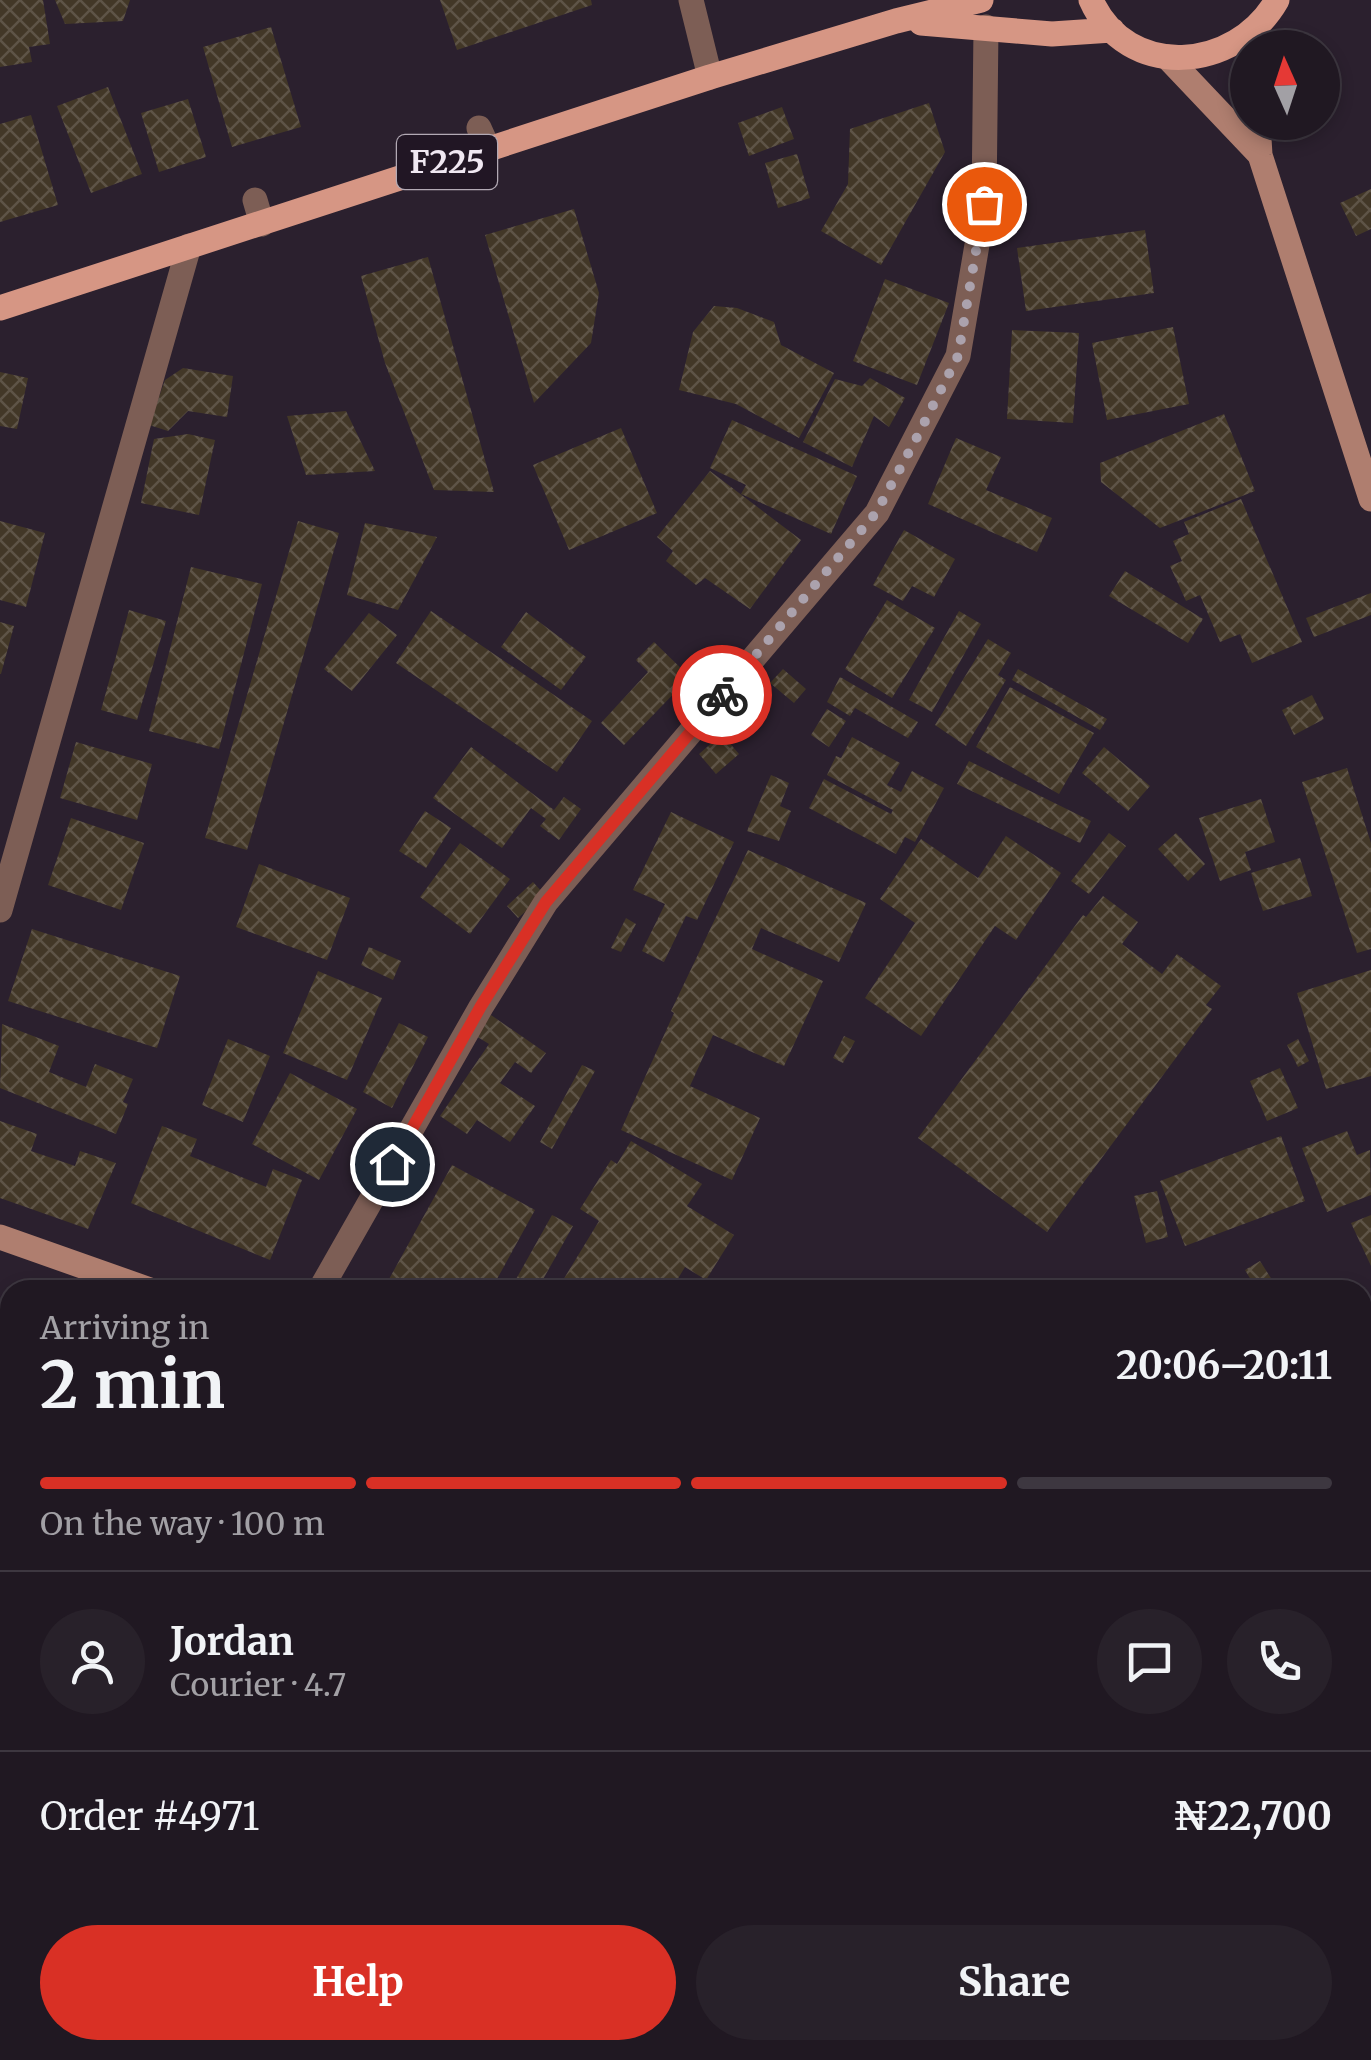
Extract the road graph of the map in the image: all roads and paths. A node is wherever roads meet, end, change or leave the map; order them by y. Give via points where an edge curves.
1 (691, 0) edge
2 (981, 0) edge
3 (1091, 0) edge
4 (1276, 0) edge
5 (896, 22) junction
6 (986, 27) junction
7 (1112, 30) junction
8 (1259, 30) edge
9 (1230, 48) edge
10 (1166, 57) junction
11 (710, 77) junction
12 (1259, 140) edge
13 (1260, 155) junction
14 (190, 246) junction
15 (0, 308) edge
16 (1371, 498) edge
17 (0, 910) edge
18 (0, 1237) edge
19 (122, 1280) edge
20 (326, 1280) edge

1 - 11 street
2 - 5 main road, F225
3 - 7 main road
4 - 8 main road
5 - 6 main road, F225
5 - 11 main road, F225
6 - 7 main road, F225 via 1052,34
6 - 20 street via 984,204 972,282 958,356 916,439 876,513 546,902
7 - 10 main road
9 - 10 main road
10 - 13 main road
11 - 14 main road, F225 via 483,138 258,212
12 - 13 main road
13 - 16 main road
14 - 15 main road, F225
14 - 17 street
18 - 19 main road

